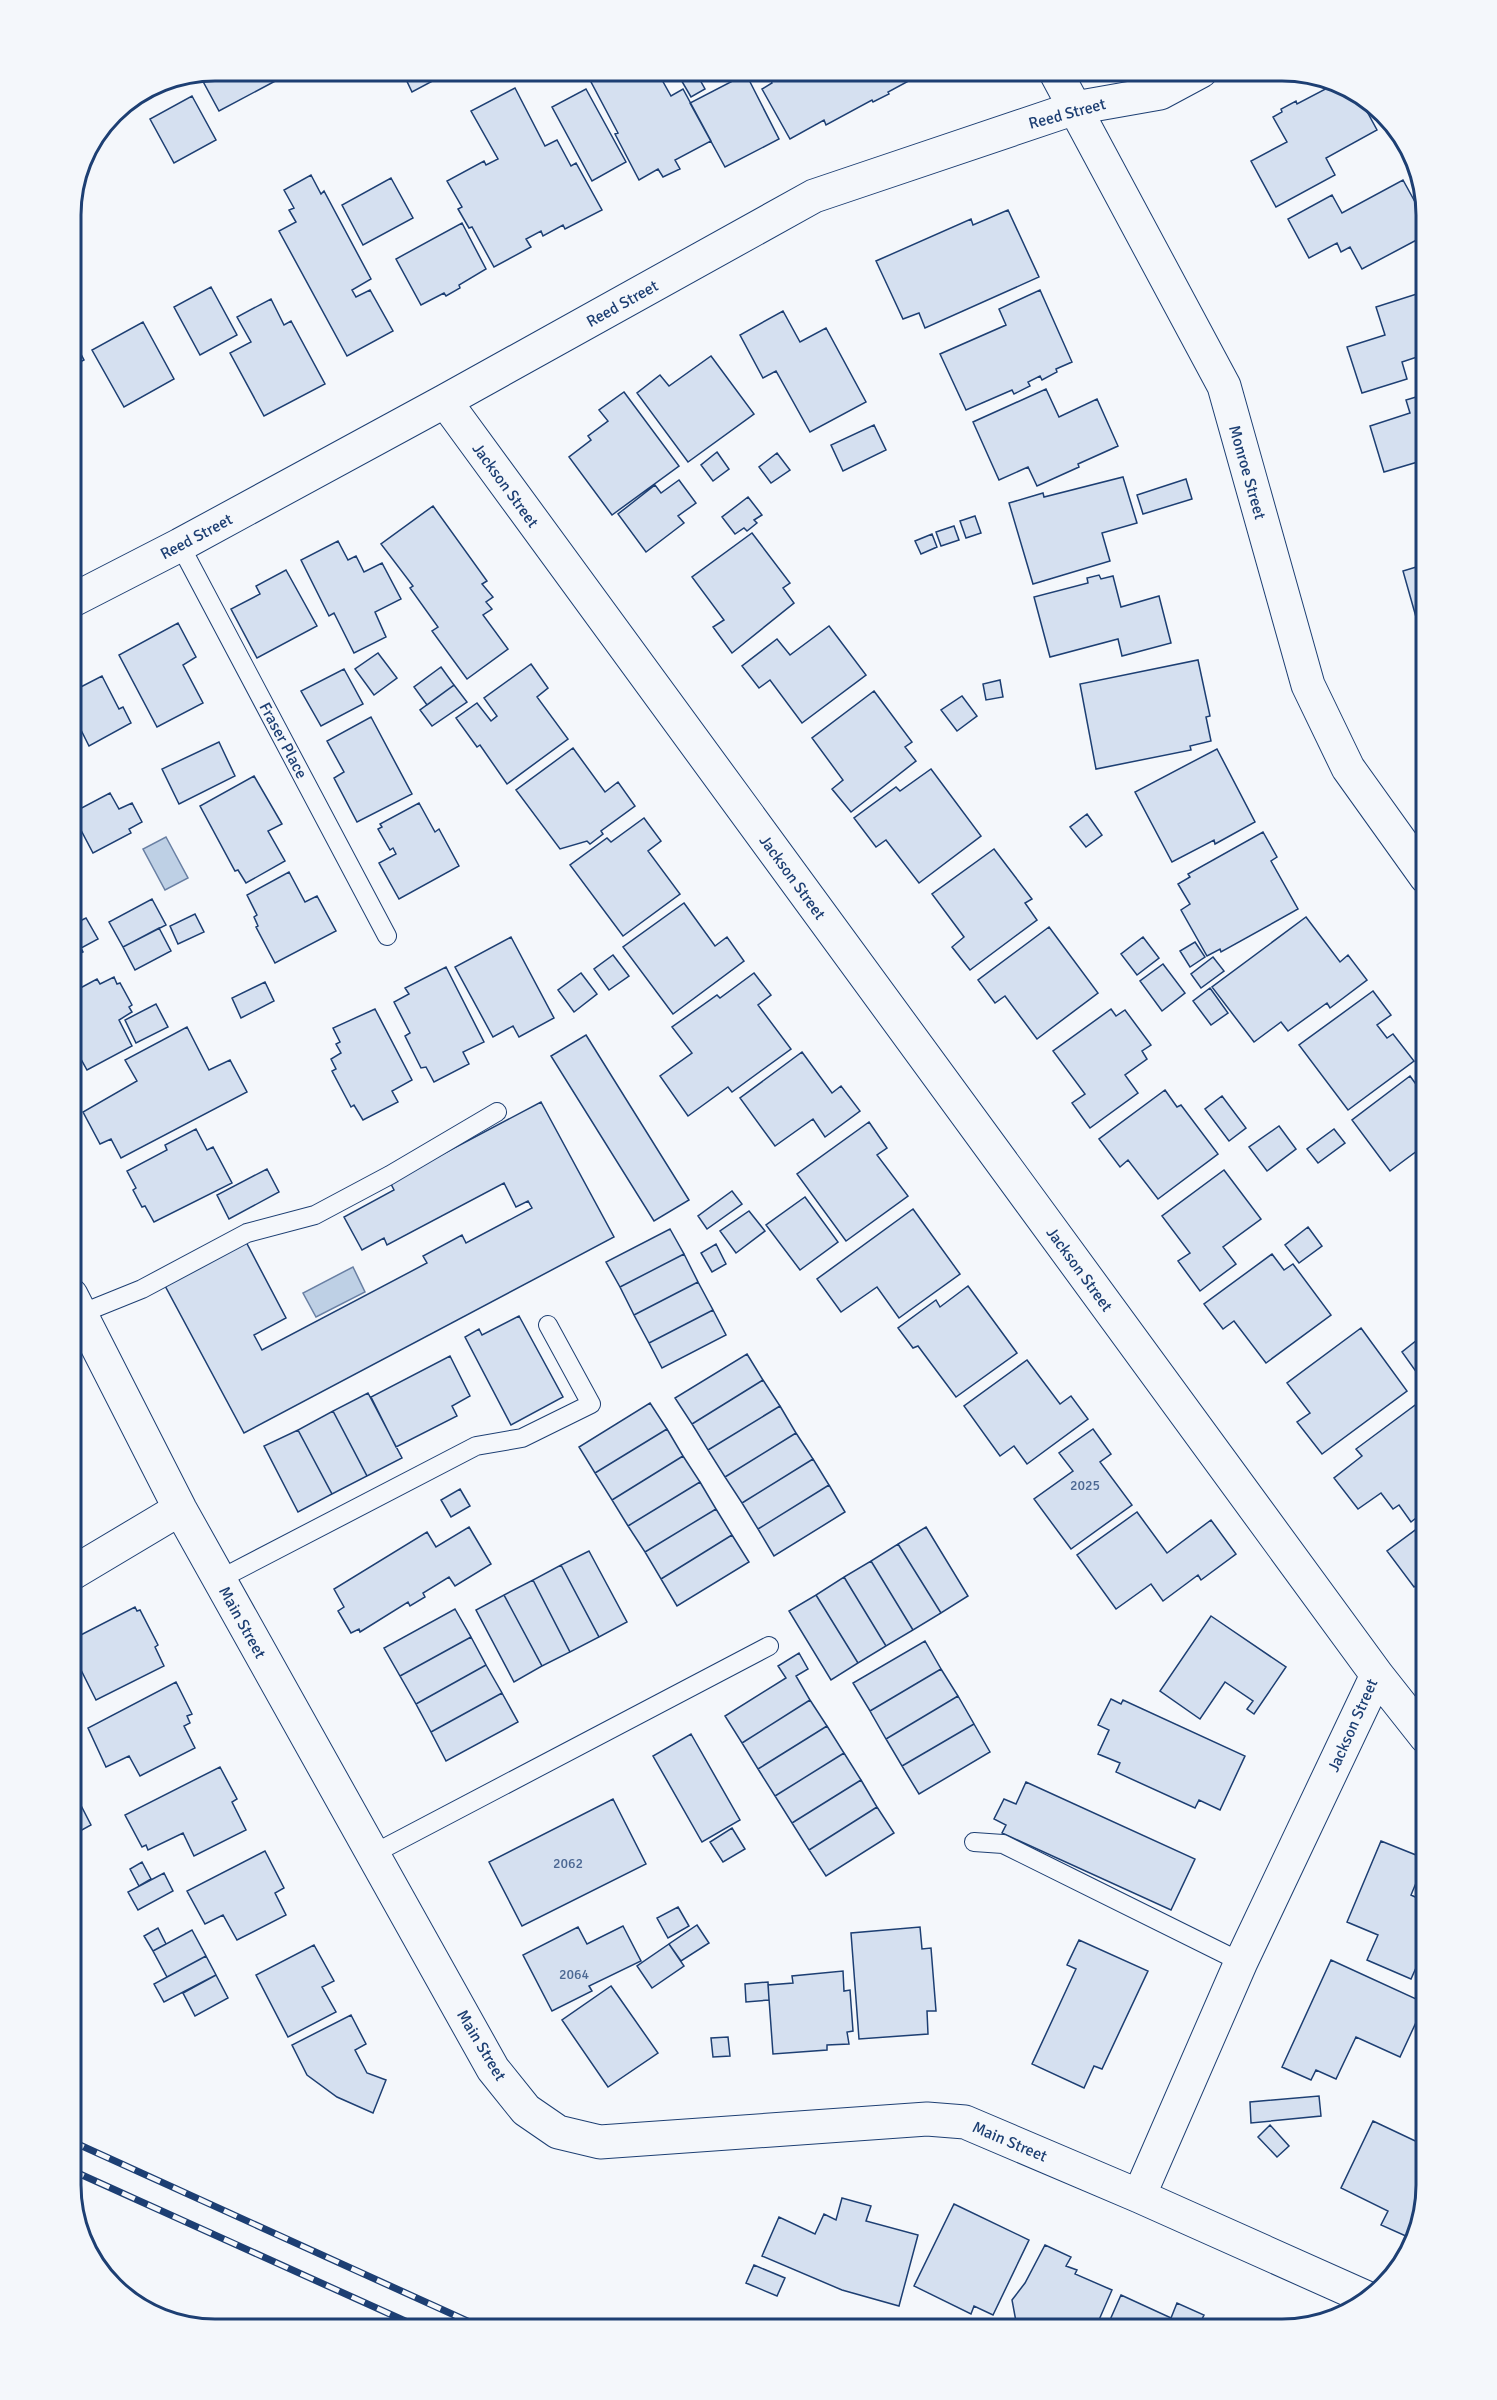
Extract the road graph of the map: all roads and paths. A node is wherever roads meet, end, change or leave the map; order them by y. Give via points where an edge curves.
1 (1060, 81) edge
2 (1182, 81) edge
3 (1075, 108) junction
4 (445, 401) junction
5 (180, 545) junction
6 (81, 596) edge
7 (1416, 863) edge
8 (387, 936) dead end
9 (497, 1112) dead end
10 (81, 1303) edge
11 (81, 1316) edge
12 (548, 1325) dead end
13 (180, 1509) junction
14 (81, 1568) edge
15 (220, 1579) junction
16 (769, 1646) dead end
17 (1377, 1675) junction
18 (1416, 1724) edge
19 (974, 1842) dead end
20 (373, 1854) junction
21 (1241, 1962) junction
22 (1139, 2196) junction
23 (1360, 2295) edge

1 - 3 street, Monroe Street
2 - 3 street, Reed Street via 1160,93
3 - 4 street, Reed Street via 814,196
3 - 7 street, Monroe Street via 1224,386 1308,684 1347,768
4 - 5 street, Reed Street
4 - 17 street, Jackson Street
5 - 6 street, Reed Street
5 - 8 lane, Fraser Place
9 - 10 lane via 315,1215 247,1233 142,1288
11 - 13 street, Main Street
12 - 15 lane via 591,1404 522,1438 476,1446
13 - 14 street
13 - 15 street, Main Street
15 - 20 street, Main Street
16 - 20 lane
17 - 18 street
17 - 21 street, Jackson Street
19 - 21 lane via 1004,1844
20 - 22 street, Main Street via 493,2069 526,2110 558,2132 600,2142 927,2119 965,2122
21 - 22 street, Jackson Street
22 - 23 street, Main Street

